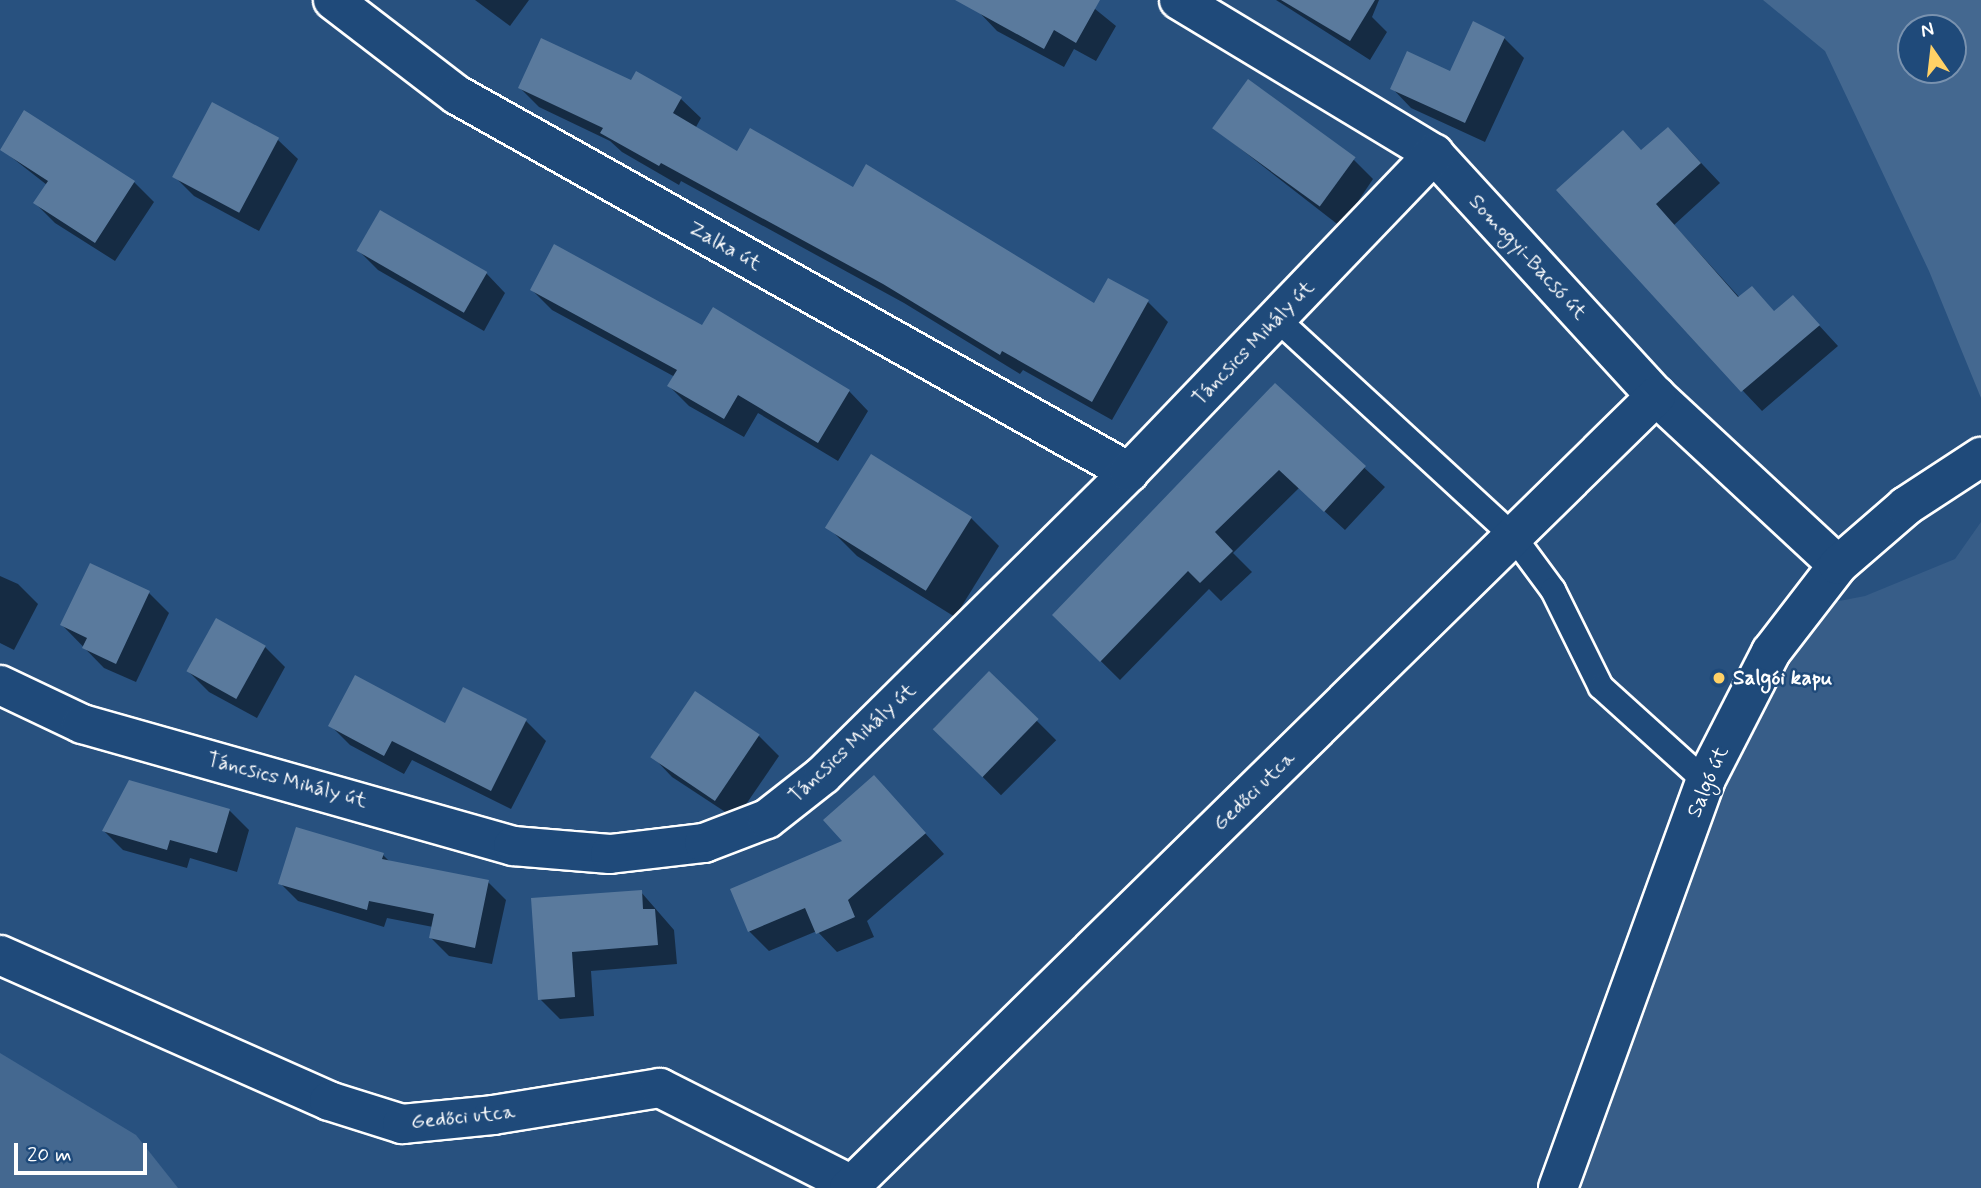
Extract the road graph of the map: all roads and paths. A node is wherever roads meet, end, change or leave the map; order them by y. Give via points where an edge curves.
1 (333, 0) edge
2 (1179, 0) edge
3 (1434, 154) junction
4 (1276, 318) junction
5 (1656, 396) junction
6 (1981, 457) edge
7 (1129, 472) junction
8 (1513, 536) junction
9 (1838, 565) junction
10 (0, 685) edge
11 (1705, 781) junction
12 (0, 955) edge
13 (850, 1187) edge
14 (1558, 1188) edge

1 - 7 street, Zalka út via 457,95
2 - 3 street, Somogyi-Bacsó út
3 - 4 street, Táncsics Mihály út
3 - 5 street, Somogyi-Bacsó út
4 - 7 street, Táncsics Mihály út
4 - 8 lane
5 - 8 street, Gedőci utca
5 - 9 street, Somogyi-Bacsó út
6 - 9 street, Salgó út via 1906,506
7 - 10 street, Táncsics Mihály út via 823,775 767,819 704,843 610,854 513,846 82,724
8 - 11 lane via 1553,590 1601,687
8 - 13 street, Gedőci utca
9 - 11 street, Salgó út via 1771,652
11 - 14 street, Salgó út
12 - 13 street, Gedőci utca via 329,1101 402,1125 660,1088

